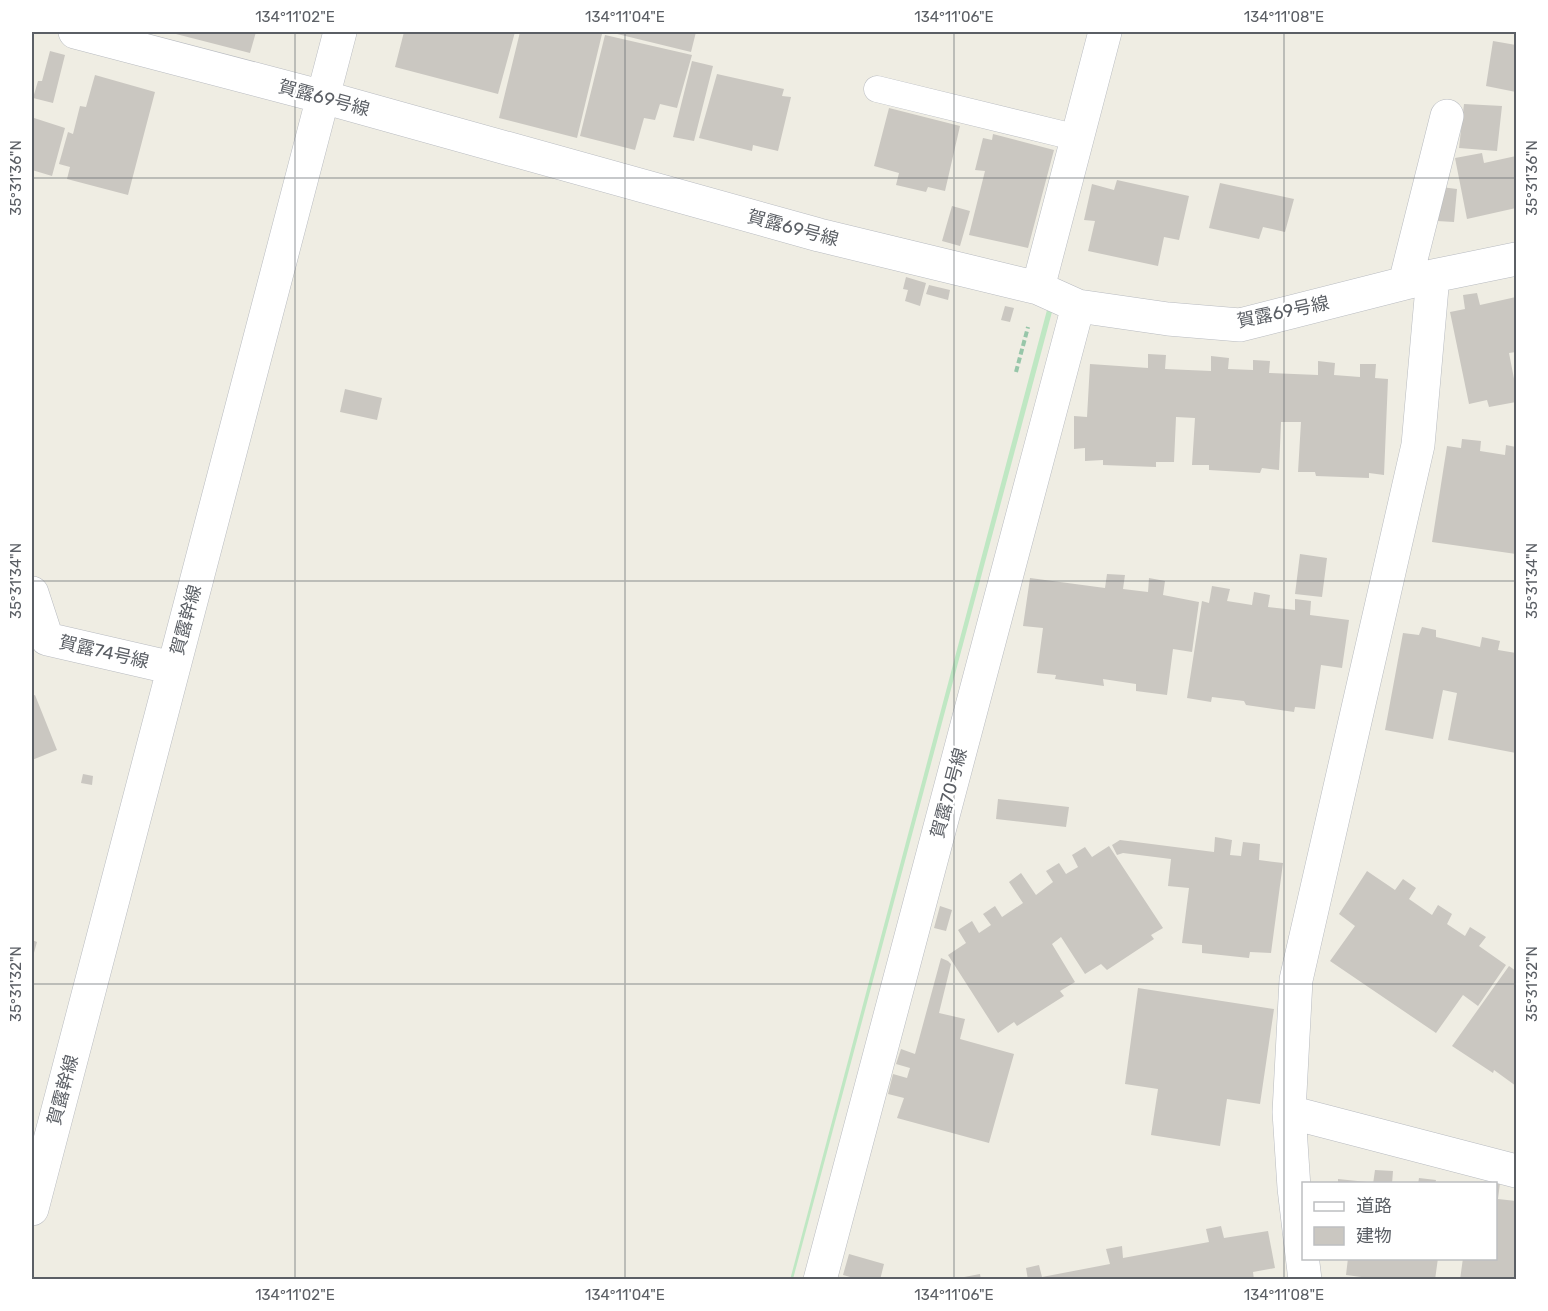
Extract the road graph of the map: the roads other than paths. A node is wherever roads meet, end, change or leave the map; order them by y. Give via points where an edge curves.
1 (75, 32) edge
2 (340, 32) edge
3 (1105, 32) edge
4 (877, 89) dead end
5 (323, 98) junction
6 (1447, 116) dead end
7 (1078, 138) junction
8 (1516, 259) edge
9 (1419, 280) junction
10 (1038, 288) junction
11 (1078, 306) junction
12 (32, 593) edge
13 (39, 642) edge
14 (173, 668) junction
15 (1289, 1112) junction
16 (1516, 1171) edge
17 (32, 1209) edge
18 (1302, 1255) edge
19 (1303, 1260) edge
20 (820, 1280) edge
21 (1305, 1280) edge

1 - 5 street, 賀露69号線
2 - 5 street, 賀露幹線
3 - 7 street
4 - 7 lane
5 - 10 street, 賀露69号線 via 819,235
5 - 14 street, 賀露幹線
6 - 9 street
7 - 10 street
8 - 9 street, 賀露69号線
9 - 11 street, 賀露69号線 via 1240,324
9 - 15 street via 1418,445 1296,980
10 - 11 street, 賀露69号線
11 - 20 street, 賀露70号線
12 - 13 street, 賀露74号線
13 - 14 street, 賀露74号線
14 - 17 street, 賀露幹線
15 - 16 street
15 - 18 street
19 - 21 street

